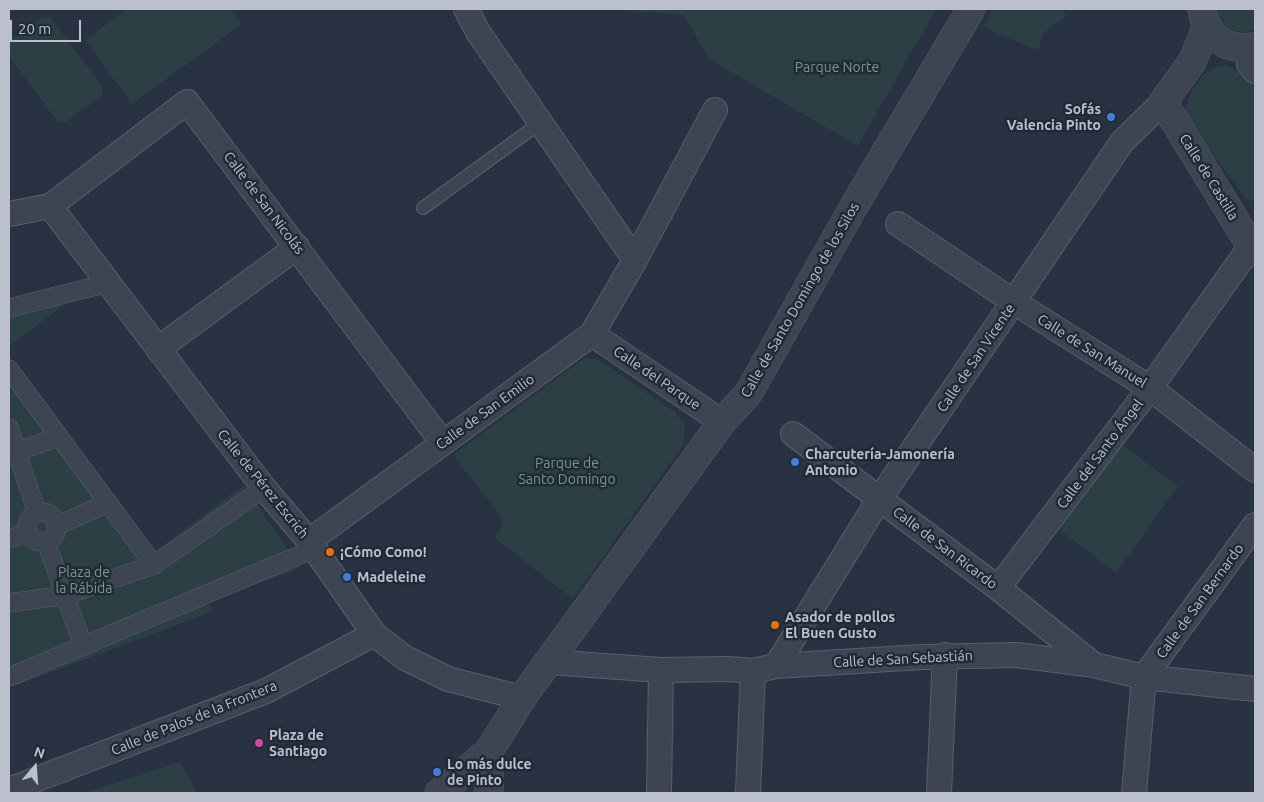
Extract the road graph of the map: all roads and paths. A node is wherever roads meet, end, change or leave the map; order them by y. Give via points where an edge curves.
1 (466, 9) edge
2 (972, 9) edge
3 (1200, 17) edge
4 (1249, 53) edge
5 (1192, 62) junction
6 (1163, 102) junction
7 (715, 110) dead end
8 (540, 123) junction
9 (50, 206) junction
10 (423, 208) dead end
11 (9, 214) edge
12 (898, 224) dead end
13 (297, 247) junction
14 (1254, 249) edge
15 (635, 260) junction
16 (108, 283) junction
17 (1014, 302) junction
18 (9, 308) edge
19 (592, 334) junction
20 (158, 349) junction
21 (9, 369) edge
22 (1150, 388) junction
23 (722, 422) junction
24 (9, 428) edge
25 (793, 434) dead end
26 (59, 437) junction
27 (443, 442) junction
28 (13, 453) edge
29 (1255, 470) edge
30 (264, 488) junction
31 (880, 498) junction
32 (108, 503) junction
33 (37, 513) junction
34 (1255, 524) edge
35 (56, 526) junction
36 (28, 533) junction
37 (9, 540) edge
38 (46, 542) junction
39 (312, 545) junction
40 (154, 565) junction
41 (998, 588) junction
42 (66, 595) junction
43 (9, 602) edge
44 (374, 634) junction
45 (83, 646) junction
46 (945, 655) junction
47 (549, 662) junction
48 (1094, 665) junction
49 (776, 666) junction
50 (661, 670) junction
51 (753, 670) junction
52 (9, 677) edge
53 (1144, 677) junction
54 (1255, 690) edge
55 (522, 698) junction
56 (489, 751) junction
57 (9, 790) edge
58 (439, 793) edge
59 (489, 793) edge
60 (659, 793) edge
61 (748, 793) edge
62 (939, 793) edge
63 (1134, 793) edge

1 - 8 street
2 - 23 street, Calle de Santo Domingo de los Silos via 854,206 748,394
3 - 4 street via 1213,35 1225,44
3 - 5 street, Calle de San Vicente
4 - 5 street
5 - 6 street, Calle de San Vicente
6 - 14 street, Calle de Castilla
6 - 17 street, Calle de San Vicente via 1122,142
7 - 15 street, Calle de San Emilio
8 - 10 lane
8 - 15 street
9 - 11 street
9 - 13 street, Calle de San Nicolás via 188,102
9 - 16 street, Calle de Pérez Escrich
12 - 17 street, Calle de San Manuel
13 - 20 street
13 - 27 street, Calle de San Nicolás
14 - 22 street, Calle del Santo Ángel
15 - 19 street, Calle de San Emilio
16 - 18 street
16 - 20 street, Calle de Pérez Escrich
17 - 22 street, Calle de San Manuel
17 - 31 street, Calle de San Vicente
19 - 23 street, Calle del Parque
19 - 27 street, Calle de San Emilio
20 - 30 street, Calle de Pérez Escrich
21 - 26 street
22 - 29 street, Calle de San Manuel
22 - 41 street, Calle del Santo Ángel
23 - 47 street, Calle de Santo Domingo de los Silos
24 - 28 street
25 - 31 street, Calle de San Ricardo
26 - 28 street
26 - 32 street
27 - 39 street, Calle de San Emilio
28 - 33 street
30 - 39 street, Calle de Pérez Escrich
30 - 40 street
31 - 41 street, Calle de San Ricardo
31 - 49 street, Calle de San Vicente
32 - 35 street
32 - 40 street
33 - 35 street via 50,515
33 - 36 street via 27,523
34 - 53 street, Calle de San Bernardo
35 - 38 street via 56,532
36 - 37 street
36 - 38 street via 32,539
38 - 42 street
39 - 44 street, Calle de Pérez Escrich
39 - 45 street
40 - 42 street
41 - 48 street, Calle de San Ricardo
42 - 43 street
42 - 45 street
44 - 55 street, Calle de Pérez Escrich via 405,658 448,679
44 - 57 street, Calle de Palos de la Frontera via 266,691
45 - 52 street
46 - 48 street, Calle de San Sebastián via 1017,655
46 - 49 street, Calle de San Sebastián
46 - 62 street
47 - 50 street, Calle de San Sebastián
47 - 55 street, Calle de Santo Domingo de los Silos
48 - 53 street, Calle de San Sebastián
49 - 51 street, Calle de San Sebastián
50 - 51 street, Calle de San Sebastián
50 - 60 street
51 - 61 street
53 - 54 street, Calle de San Sebastián
53 - 63 street
55 - 56 street, Calle de Santo Domingo de los Silos
56 - 58 street
56 - 59 street

